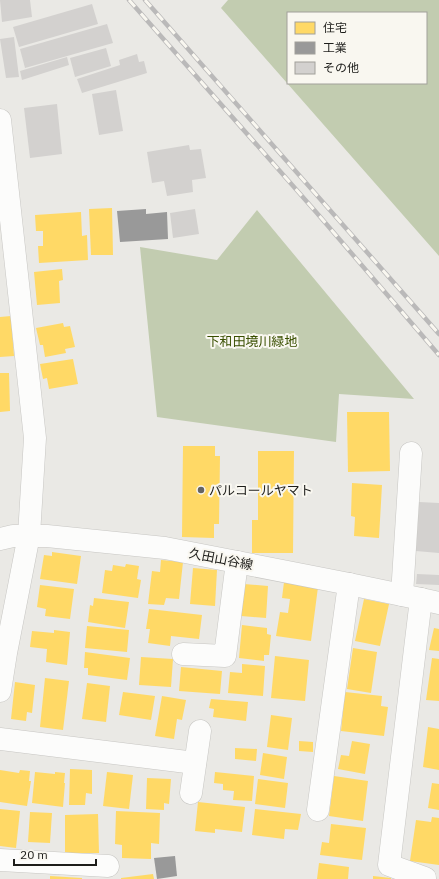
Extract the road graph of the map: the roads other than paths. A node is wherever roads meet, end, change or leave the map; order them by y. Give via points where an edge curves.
1 (0, 120) edge
2 (8, 276) edge
3 (411, 453) dead end
4 (29, 536) junction
5 (0, 539) edge
6 (237, 562) junction
7 (349, 584) junction
8 (421, 599) edge
9 (182, 654) dead end
10 (0, 691) edge
11 (200, 731) dead end
12 (0, 739) edge
13 (195, 762) junction
14 (191, 793) dead end
15 (318, 810) dead end
16 (0, 860) edge
17 (108, 866) dead end
18 (425, 879) edge

1 - 2 street
2 - 4 street via 35,438
3 - 8 street
4 - 5 street, 久田山谷線
4 - 6 street, 久田山谷線 via 164,548
4 - 10 street
6 - 7 street, 久田山谷線
6 - 9 street via 225,656
7 - 8 street, 久田山谷線
7 - 15 street
8 - 18 street via 389,865
11 - 13 street
12 - 13 street
13 - 14 street
16 - 17 street

